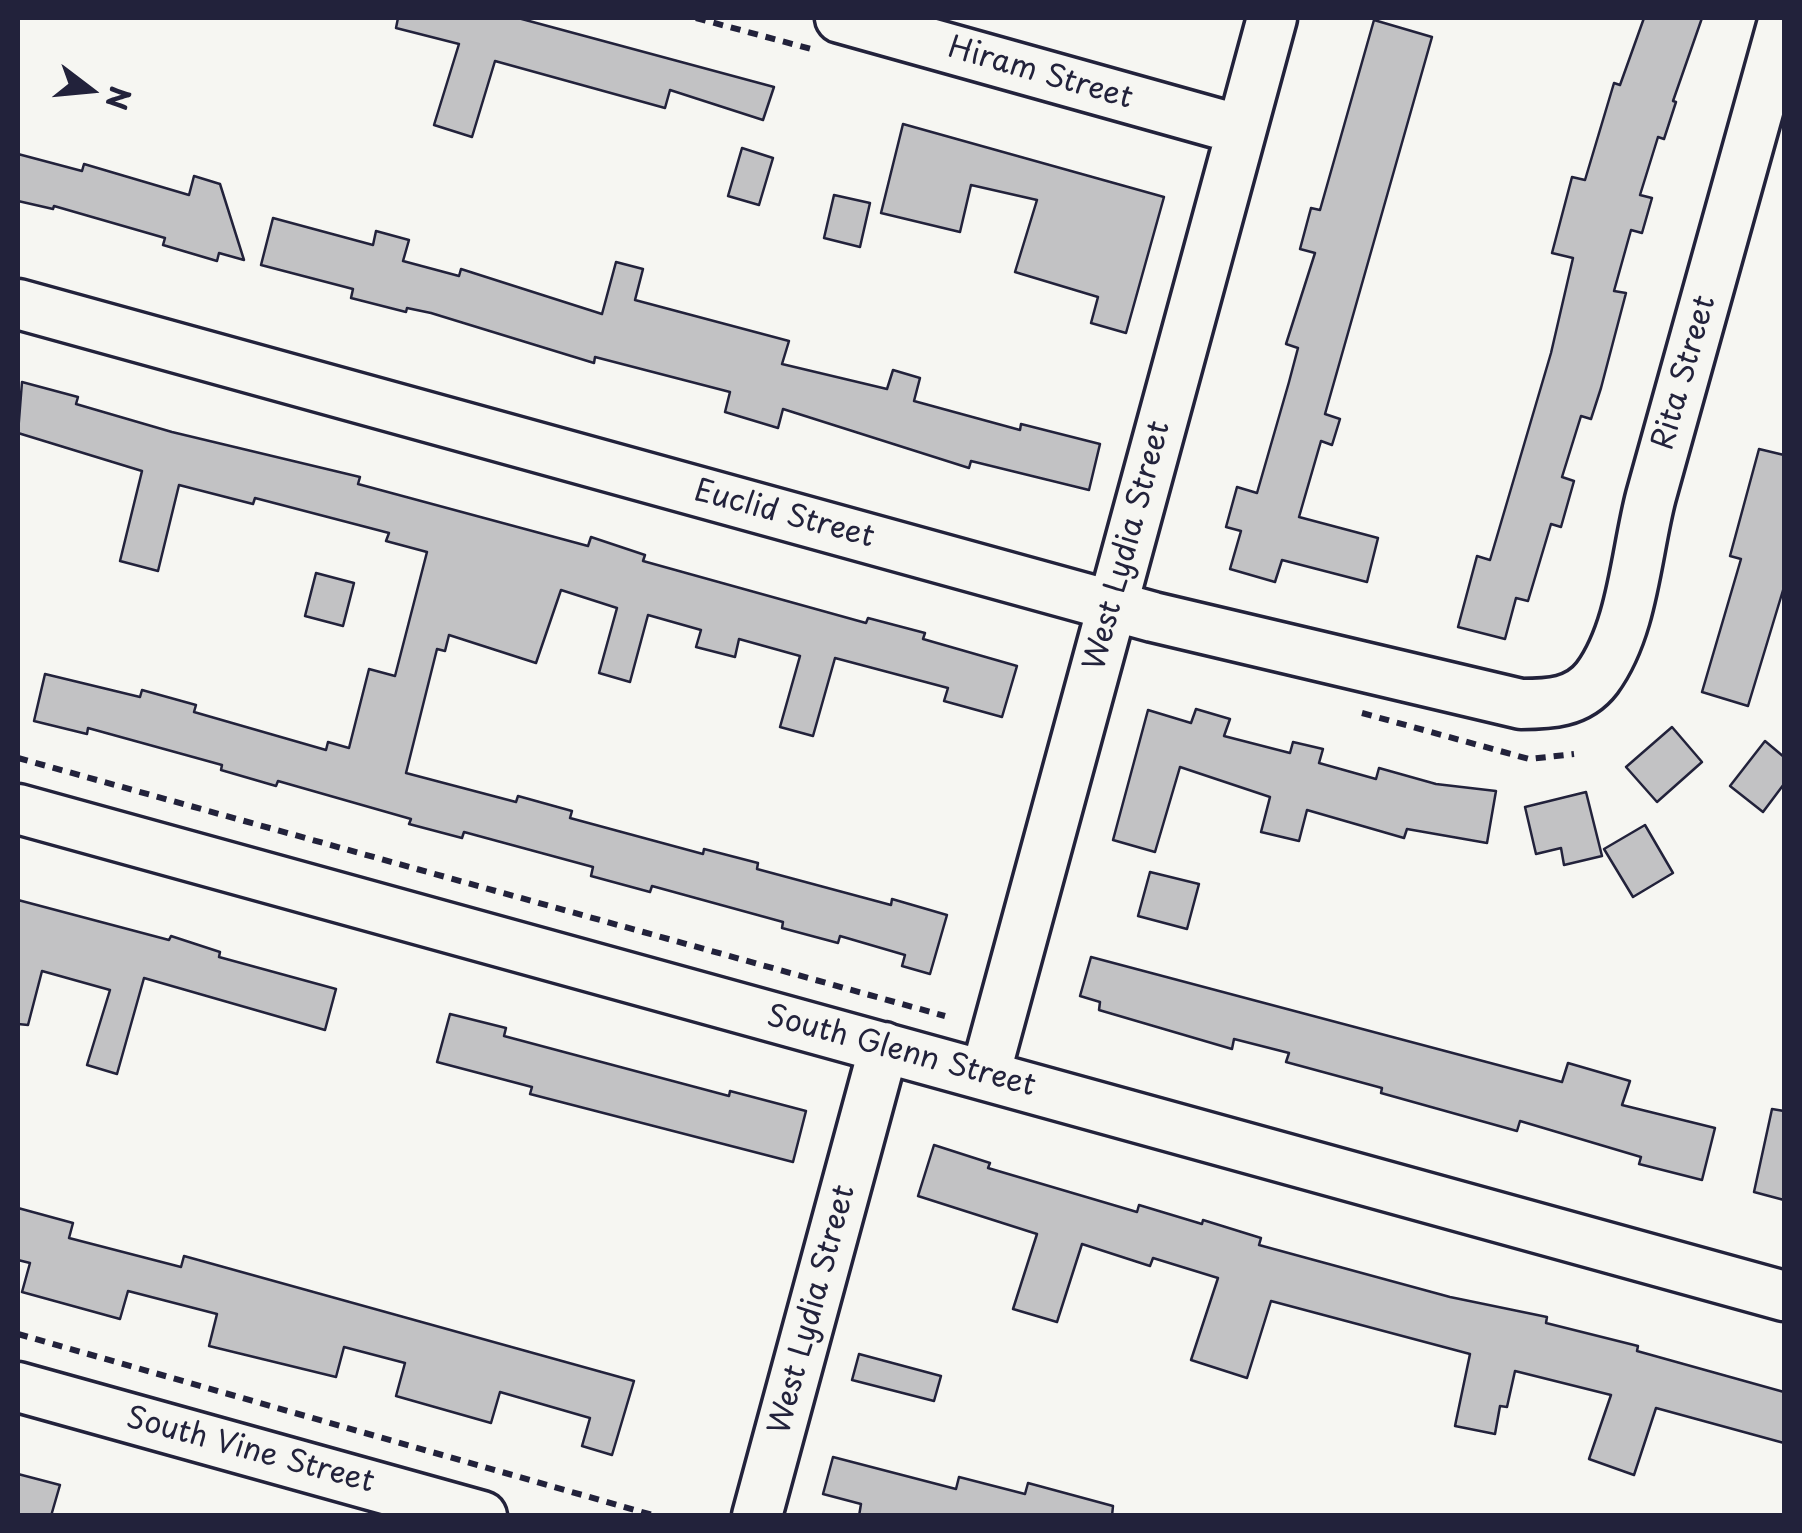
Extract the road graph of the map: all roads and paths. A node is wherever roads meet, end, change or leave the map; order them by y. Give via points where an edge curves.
1 (840, 18) edge
2 (1272, 18) edge
3 (1784, 18) edge
4 (1778, 66) edge
5 (1241, 130) junction
6 (18, 304) edge
7 (1112, 605) junction
8 (1554, 704) joint
9 (18, 758) edge
10 (18, 809) edge
11 (946, 1016) dead end
12 (884, 1047) junction
13 (985, 1074) junction
14 (1784, 1296) edge
15 (18, 1334) edge
16 (18, 1387) edge
17 (482, 1516) edge
18 (656, 1516) edge
19 (757, 1516) edge

1 - 5 street, Hiram Street
2 - 5 street, West Lydia Street
3 - 4 street, Rita Street
4 - 8 street, Rita Street via 1650,500 1622,619 1596,679
5 - 7 street, West Lydia Street
6 - 7 street, Euclid Street
7 - 8 street, Euclid Street via 1521,704
7 - 13 street, West Lydia Street
9 - 11 path
10 - 12 street, South Glenn Street
12 - 13 street, South Glenn Street
12 - 19 street, West Lydia Street
13 - 14 street, South Glenn Street
15 - 18 path
16 - 17 street, South Vine Street

